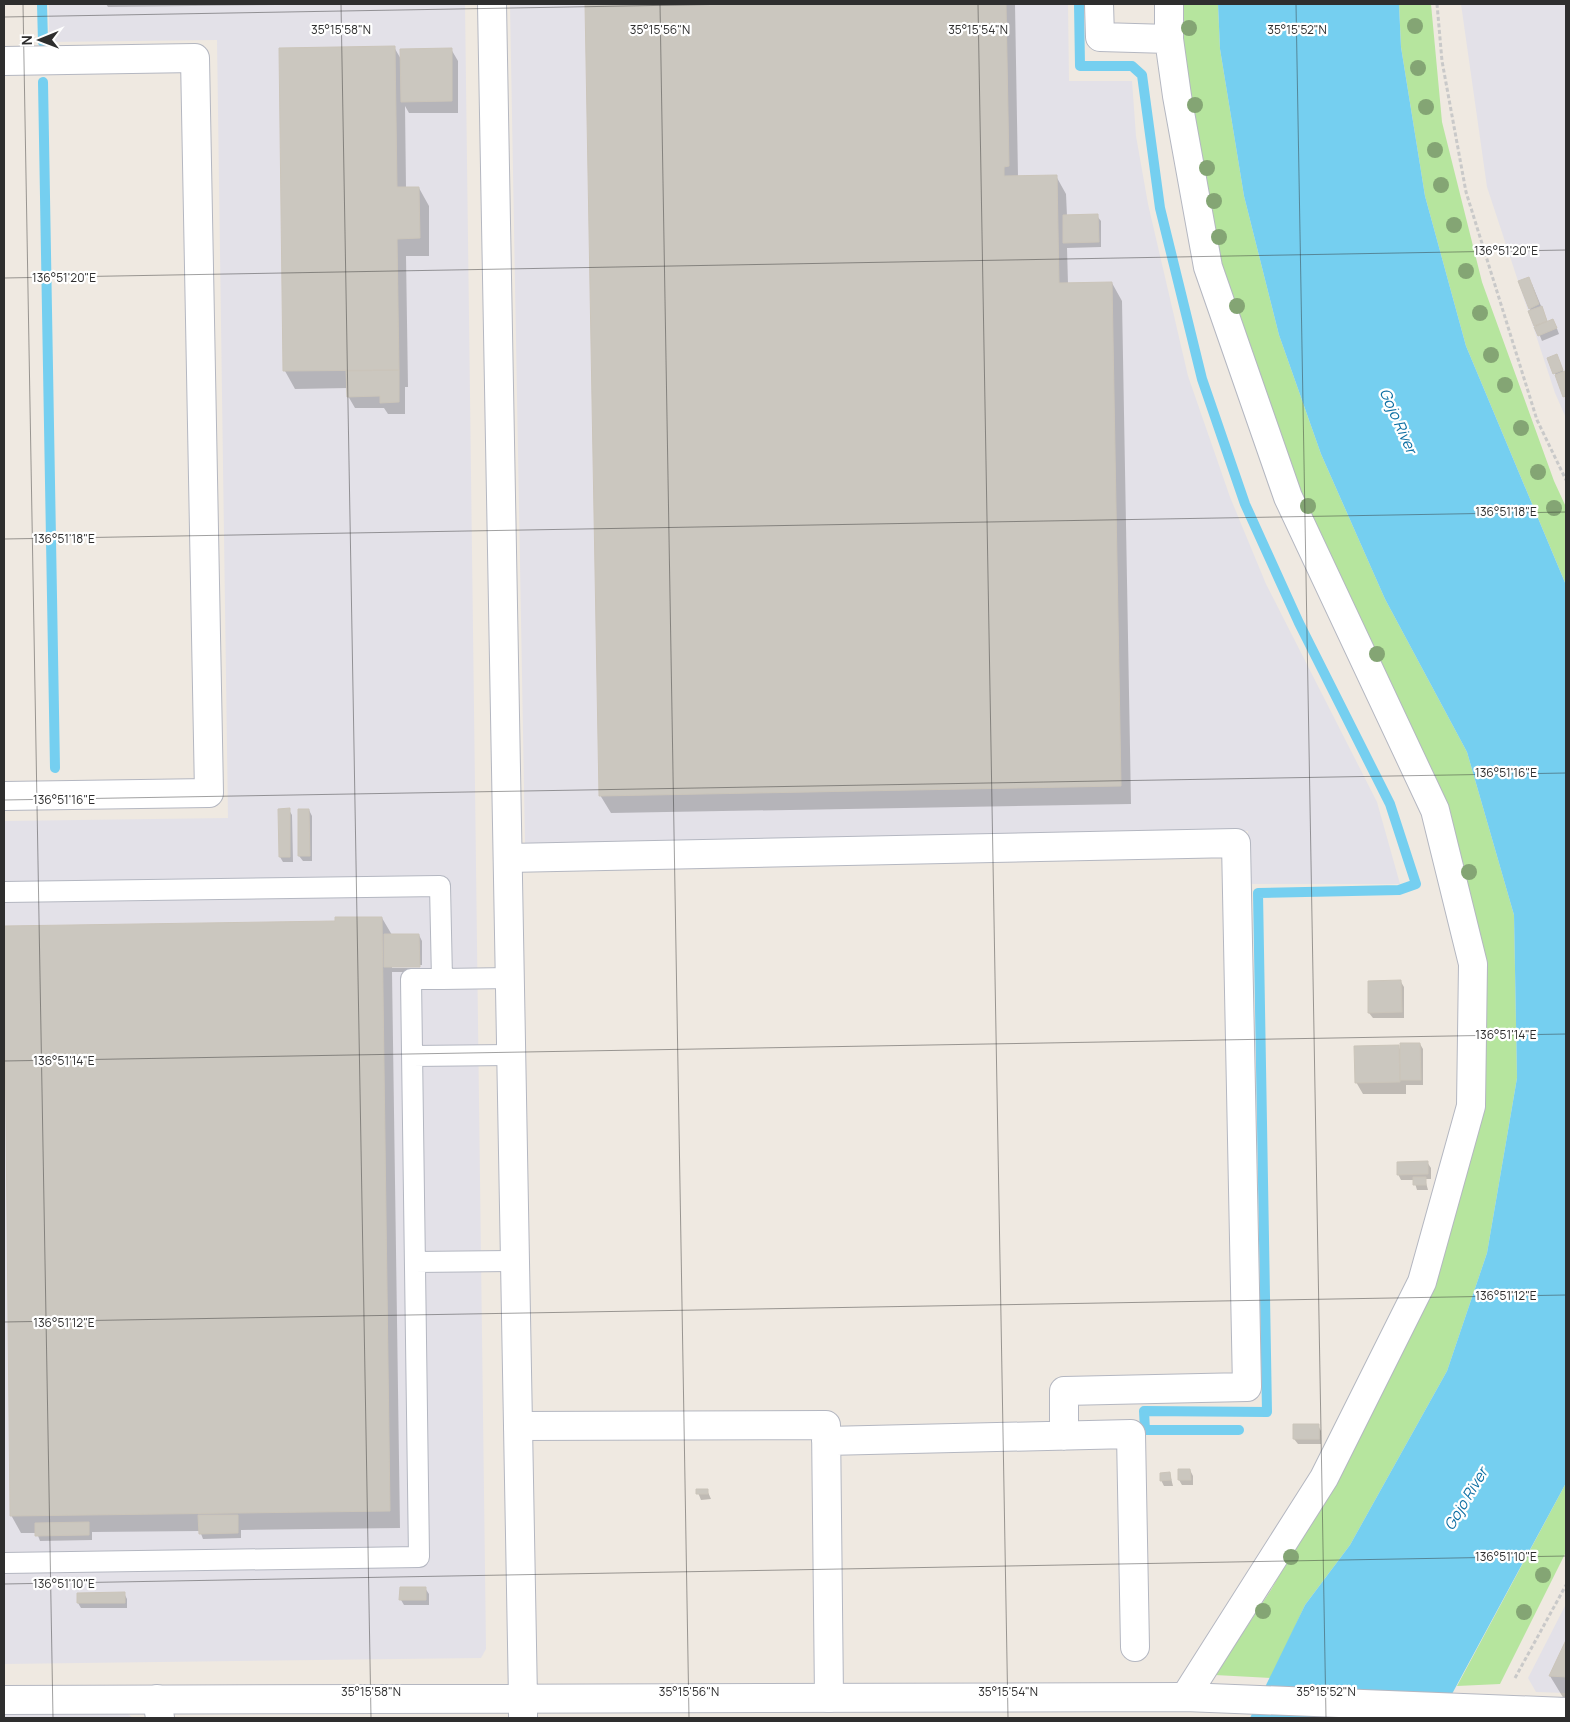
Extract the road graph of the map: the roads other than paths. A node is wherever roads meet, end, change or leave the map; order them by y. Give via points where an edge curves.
1 (492, 4) edge
2 (1099, 4) edge
3 (1169, 4) edge
4 (1169, 39) junction
5 (4, 61) edge
6 (4, 796) edge
7 (508, 858) junction
8 (4, 892) edge
9 (510, 978) junction
10 (442, 979) junction
11 (511, 1055) junction
12 (412, 1056) junction
13 (515, 1261) junction
14 (415, 1262) junction
15 (518, 1426) junction
16 (1064, 1436) junction
17 (826, 1441) junction
18 (4, 1563) edge
19 (1134, 1648) dead end
20 (829, 1698) junction
21 (1193, 1698) junction
22 (4, 1700) edge
23 (523, 1708) edge
24 (158, 1709) edge
25 (1553, 1714) edge

1 - 7 street
2 - 4 street via 1100,38
3 - 4 street
4 - 21 street via 1208,267 1288,497 1435,810 1473,964 1471,1106 1422,1282 1324,1478
5 - 6 street via 195,58 209,794
7 - 9 street
7 - 16 street via 1236,843 1248,1387 1064,1391
8 - 10 lane via 440,886
9 - 10 lane
9 - 11 street
10 - 12 lane via 411,979
11 - 12 lane
11 - 13 street
12 - 14 lane
13 - 14 lane
13 - 15 street
14 - 18 lane via 419,1558
15 - 17 street via 826,1425
15 - 23 street
16 - 17 street
16 - 19 street via 1131,1434
17 - 20 street
20 - 21 street
20 - 23 street
21 - 25 street
22 - 24 street
23 - 24 street

